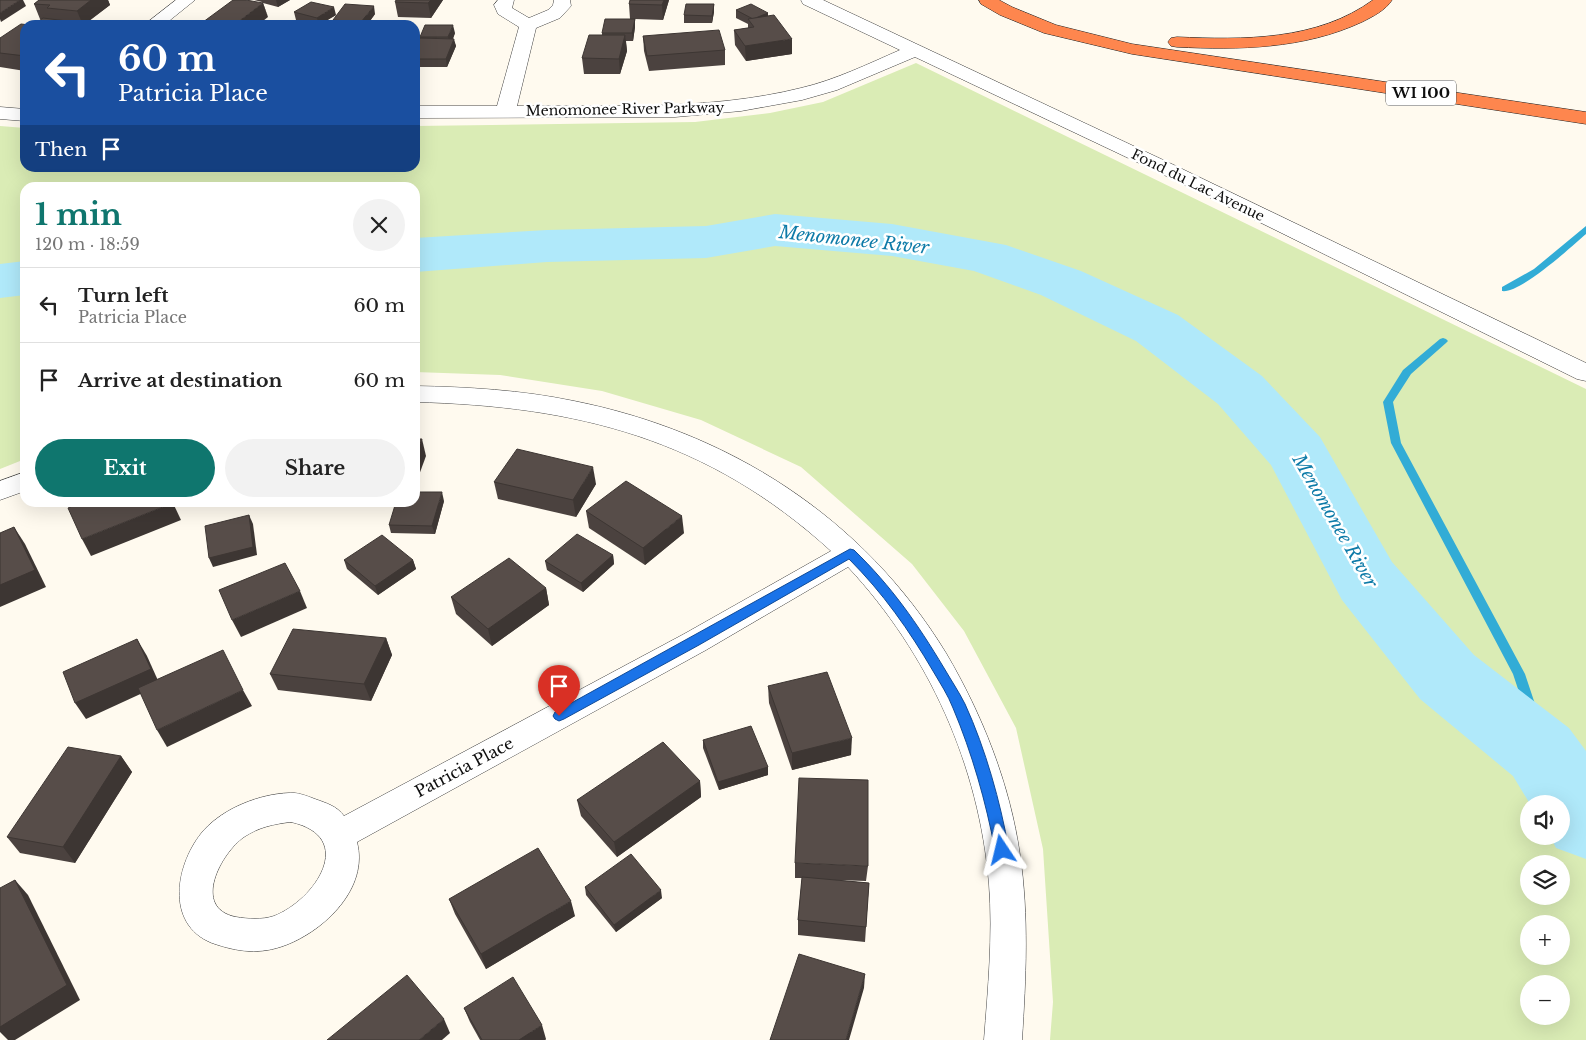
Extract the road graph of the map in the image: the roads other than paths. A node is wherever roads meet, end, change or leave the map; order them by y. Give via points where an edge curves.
1 (187, 0) edge
2 (506, 0) edge
3 (562, 0) edge
4 (809, 0) edge
5 (987, 0) edge
6 (1021, 0) edge
7 (1384, 0) edge
8 (160, 20) edge
9 (528, 26) junction
10 (916, 50) junction
11 (420, 112) edge
12 (506, 112) junction
13 (0, 113) edge
14 (20, 114) edge
15 (1586, 118) edge
16 (1586, 373) edge
17 (420, 394) edge
18 (20, 484) edge
19 (0, 491) edge
20 (850, 553) junction
21 (339, 835) dead end
22 (1003, 1040) edge

1 - 8 street
2 - 9 street via 504,10
3 - 9 street via 562,6 554,14
4 - 10 street, Fond du Lac Avenue
5 - 15 highway, WI 100 via 1050,29 1132,49
6 - 7 highway via 1096,28 1133,36 1243,44 1326,30 1353,21
9 - 12 street
10 - 12 street, Menomonee River Parkway via 830,86 741,105 676,111
10 - 16 street, Fond du Lac Avenue
11 - 12 street, Menomonee River Parkway
13 - 14 street
17 - 20 street via 470,395 553,404 624,421 660,434 772,489
18 - 19 street
20 - 21 street, Patricia Place via 695,642
20 - 22 street via 874,577 913,627 959,705 973,739 1005,865 1009,954

